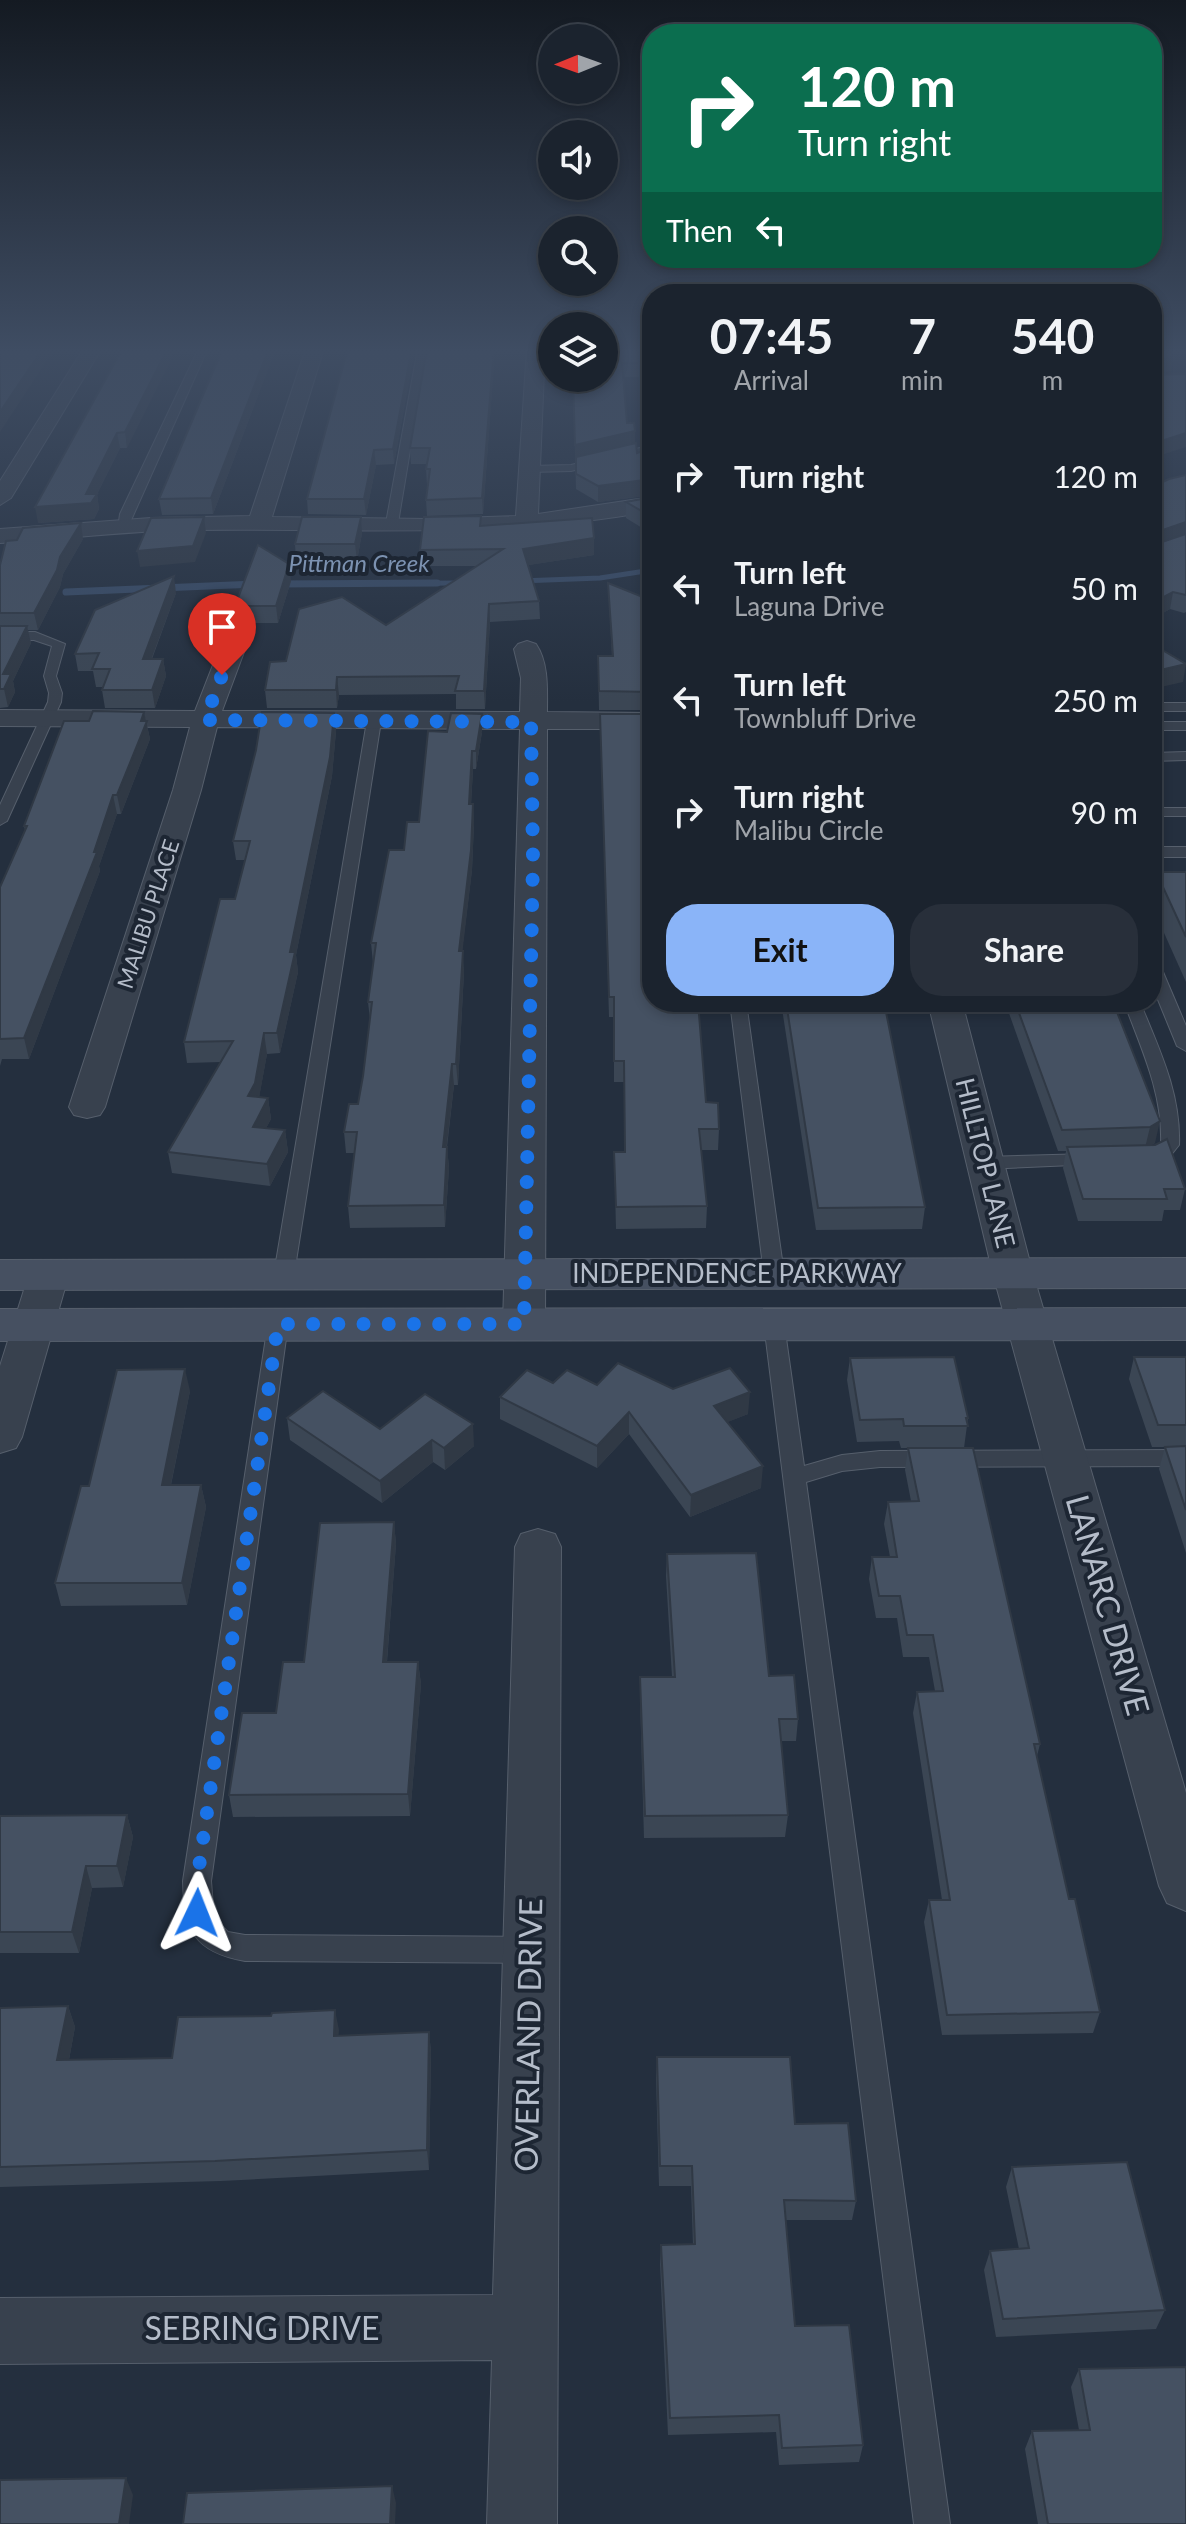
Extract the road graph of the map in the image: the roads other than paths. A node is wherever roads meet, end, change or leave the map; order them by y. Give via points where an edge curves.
1 (18, 466) edge
2 (149, 466) edge
3 (277, 466) edge
4 (402, 466) edge
5 (530, 466) edge
6 (580, 466) edge
7 (530, 469) junction
8 (2, 491) edge
9 (642, 506) edge
10 (527, 521) junction
11 (259, 523) junction
12 (392, 523) junction
13 (122, 527) junction
14 (0, 536) edge
15 (0, 636) edge
16 (527, 649) dead end
17 (231, 652) dead end
18 (1162, 707) edge
19 (1186, 707) edge
20 (0, 718) edge
21 (46, 718) junction
22 (205, 720) junction
23 (374, 721) junction
24 (642, 721) edge
25 (531, 722) junction
26 (1162, 726) edge
27 (1186, 726) edge
28 (1186, 756) edge
29 (1162, 757) edge
30 (1162, 812) edge
31 (1186, 812) edge
32 (0, 821) edge
33 (1162, 852) edge
34 (1186, 852) edge
35 (1162, 989) edge
36 (739, 1012) edge
37 (947, 1012) edge
38 (1136, 1012) edge
39 (1186, 1046) edge
40 (87, 1107) dead end
41 (985, 1163) junction
42 (1186, 1273) edge
43 (49, 1274) junction
44 (284, 1274) junction
45 (525, 1274) junction
46 (774, 1274) junction
47 (1013, 1274) junction
48 (0, 1275) edge
49 (278, 1324) junction
50 (524, 1324) junction
51 (774, 1324) junction
52 (1029, 1324) junction
53 (1186, 1324) edge
54 (17, 1325) edge
55 (0, 1437) edge
56 (1186, 1458) edge
57 (1066, 1459) junction
58 (794, 1477) junction
59 (538, 1547) dead end
60 (1186, 1886) edge
61 (531, 1950) junction
62 (524, 2327) junction
63 (0, 2331) edge
64 (522, 2524) edge
65 (932, 2524) edge

1 - 8 street
2 - 13 lane
3 - 11 street
4 - 12 lane
5 - 7 street
6 - 7 lane
7 - 10 street
9 - 10 street
10 - 12 street
11 - 12 street
11 - 13 street
13 - 14 street
15 - 21 lane via 35,636 59,644 50,676 57,703
16 - 25 street via 534,678
17 - 22 street, MALIBU PLACE
18 - 19 lane
20 - 21 street
21 - 22 street
21 - 32 lane
22 - 23 street
22 - 40 street, MALIBU PLACE
23 - 25 street
23 - 44 lane
24 - 25 street
25 - 45 street
26 - 27 lane
28 - 29 lane
30 - 31 lane
33 - 34 lane
35 - 39 lane
36 - 46 lane
37 - 41 street, HILLTOP LANE
38 - 41 lane via 1161,1079 1170,1145 1150,1157
41 - 47 street, HILLTOP LANE
42 - 47 main road, INDEPENDENCE PARKWAY
43 - 44 main road, INDEPENDENCE PARKWAY
43 - 48 main road, INDEPENDENCE PARKWAY
43 - 54 street
44 - 45 main road, INDEPENDENCE PARKWAY
45 - 46 main road, INDEPENDENCE PARKWAY
45 - 50 street
46 - 47 main road, INDEPENDENCE PARKWAY
47 - 52 street, HILLTOP LANE
49 - 50 main road, INDEPENDENCE PARKWAY
49 - 54 main road, INDEPENDENCE PARKWAY
49 - 61 lane via 197,1881 203,1929 217,1940 245,1948
50 - 51 main road, INDEPENDENCE PARKWAY
51 - 52 main road, INDEPENDENCE PARKWAY
51 - 58 lane
52 - 53 main road, INDEPENDENCE PARKWAY
52 - 57 street, LANARC DRIVE
54 - 55 street
56 - 57 lane
57 - 58 lane via 880,1459
57 - 60 street, LANARC DRIVE
58 - 65 lane
59 - 61 street, OVERLAND DRIVE
61 - 62 street, OVERLAND DRIVE
62 - 63 street, SEBRING DRIVE
62 - 64 street, OVERLAND DRIVE

